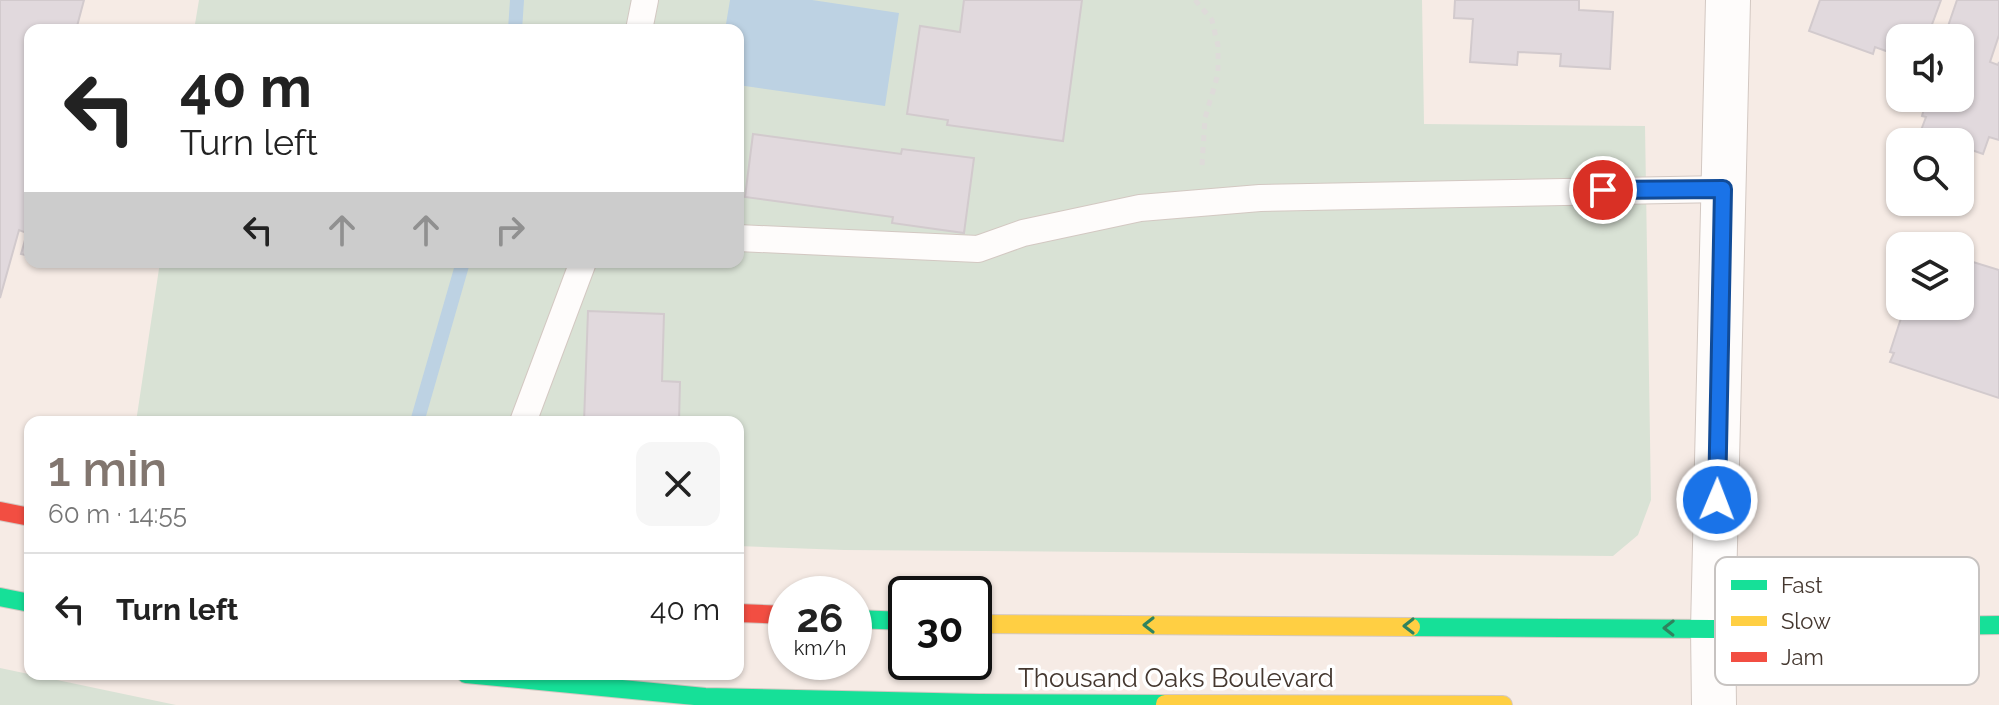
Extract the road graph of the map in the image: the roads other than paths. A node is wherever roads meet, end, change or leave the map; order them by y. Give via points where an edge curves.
1 (645, 0) edge
2 (1728, 0) edge
3 (640, 24) edge
4 (1723, 189) junction
5 (744, 238) edge
6 (581, 268) edge
7 (525, 416) edge
8 (0, 511) edge
9 (24, 516) edge
10 (0, 597) edge
11 (24, 602) edge
12 (744, 613) edge
13 (768, 614) edge
14 (992, 624) edge
15 (1979, 625) edge
16 (1999, 625) edge
17 (1713, 629) junction
18 (528, 680) edge
19 (1503, 705) edge
20 (1714, 705) edge

1 - 3 lane
2 - 4 street
4 - 5 lane via 1260,198 1140,208 1023,233 978,249
4 - 17 street
6 - 7 lane
8 - 9 main road
10 - 11 main road
12 - 13 main road
17 -> 14 main road, Thousand Oaks Boulevard
15 - 16 main road, Thousand Oaks Boulevard
17 - 20 street
18 - 19 main road, Thousand Oaks Boulevard via 705,697

